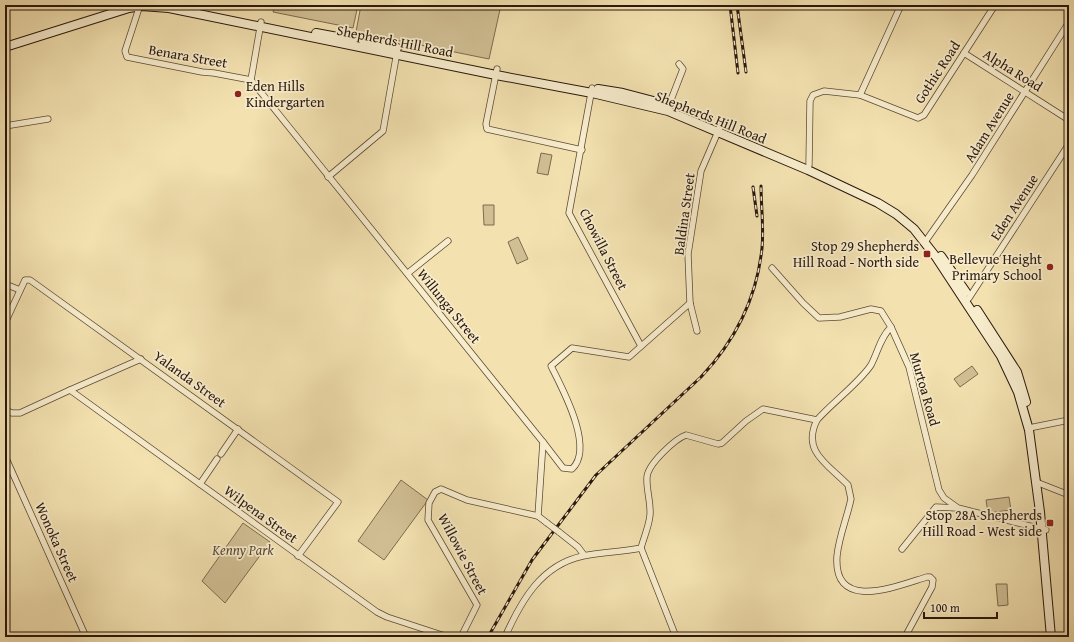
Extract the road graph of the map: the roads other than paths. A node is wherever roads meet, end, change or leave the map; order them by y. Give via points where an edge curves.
1 (122, 5) edge
2 (182, 5) edge
3 (901, 5) edge
4 (995, 5) edge
5 (140, 6) edge
6 (1069, 22) edge
7 (260, 24) junction
8 (5, 41) edge
9 (5, 47) edge
10 (397, 51) junction
11 (964, 53) junction
12 (679, 64) dead end
13 (496, 72) junction
14 (251, 80) junction
15 (592, 90) junction
16 (1025, 92) junction
17 (860, 95) junction
18 (669, 105) junction
19 (48, 119) dead end
20 (1069, 120) edge
21 (5, 126) edge
22 (719, 129) junction
23 (1069, 144) edge
24 (582, 150) junction
25 (809, 165) junction
26 (328, 177) junction
27 (927, 240) junction
28 (448, 241) dead end
29 (772, 268) dead end
30 (408, 273) junction
31 (5, 284) edge
32 (20, 290) junction
33 (967, 300) junction
34 (690, 303) junction
35 (5, 323) edge
36 (891, 327) junction
37 (697, 332) dead end
38 (641, 346) junction
39 (142, 358) junction
40 (70, 390) junction
41 (5, 410) edge
42 (817, 420) junction
43 (1069, 420) edge
44 (1031, 428) junction
45 (238, 430) junction
46 (543, 442) junction
47 (5, 456) edge
48 (1038, 482) junction
49 (200, 484) junction
50 (1069, 495) edge
51 (958, 508) junction
52 (538, 516) junction
53 (1044, 530) junction
54 (641, 548) junction
55 (902, 549) dead end
56 (298, 556) junction
57 (584, 556) junction
58 (86, 637) edge
59 (448, 637) edge
60 (461, 637) edge
61 (505, 637) edge
62 (676, 637) edge
63 (905, 637) edge
64 (1051, 637) edge
65 (1055, 637) edge

1 - 8 main road
2 - 7 main road, Shepherds Hill Road
3 - 17 street
4 - 11 street, Gothic Road
5 - 7 main road, Shepherds Hill Road via 169,8
5 - 9 main road, Shepherds Hill Road
5 - 14 street, Benara Street via 125,51 127,57
6 - 16 street, Adam Avenue
7 - 10 main road, Shepherds Hill Road
7 - 14 street
10 - 13 main road, Shepherds Hill Road
10 - 26 street via 383,131
11 - 16 street, Alpha Road
11 - 17 street, Gothic Road via 924,115 918,118
12 - 18 street via 683,69
13 - 15 main road, Shepherds Hill Road
13 - 24 street via 487,129
14 - 26 street, Willunga Street
15 - 18 main road, Shepherds Hill Road via 623,93
15 - 22 main road, Shepherds Hill Road via 668,111
15 - 24 street, Chowilla Street
16 - 20 street, Alpha Road
16 - 27 street, Adam Avenue
17 - 25 street, Gothic Road via 824,91 813,95 810,102
18 - 22 main road, Shepherds Hill Road
19 - 21 street
22 - 25 main road, Shepherds Hill Road
22 - 27 main road, Shepherds Hill Road via 878,203
22 - 34 street, Baldina Street via 701,171 688,254
23 - 33 street, Eden Avenue
24 - 38 street, Chowilla Street via 569,213
25 - 27 main road, Shepherds Hill Road via 899,210 916,224
26 - 30 street, Willunga Street
27 - 33 main road, Shepherds Hill Road
28 - 30 street
29 - 36 street, Murtoa Road via 819,318 840,317 871,309 881,311
30 - 46 street, Willunga Street
31 - 32 street
32 - 35 street
32 - 39 street, Yalanda Street via 27,279
33 - 44 main road, Shepherds Hill Road via 1011,376
34 - 37 street, Baldina Street
34 - 38 street
36 - 42 street via 864,374
36 - 51 street, Murtoa Road via 909,367 938,490
38 - 46 street, Willunga Street via 629,357 572,348 560,357 551,366 575,415 580,450 576,466 572,469 563,468
39 - 40 street
39 - 45 street, Yalanda Street
40 - 41 street via 20,413
40 - 49 street, Wilpena Street
42 - 54 street via 763,409 722,443 715,444 691,436 681,437 648,472 650,519
42 - 63 street via 814,450 848,485 850,491 851,499 837,554 842,582 853,590 863,592 878,591 927,577 933,580 932,587
43 - 44 street
44 - 48 main road, Shepherds Hill Road
45 - 49 street
45 - 56 street, Yalanda Street via 338,502
46 - 52 street
47 - 58 street, Wonoka Street
48 - 50 street
48 - 53 main road, Shepherds Hill Road
49 - 56 street, Wilpena Street
51 - 53 street, Murtoa Road
51 - 55 street via 936,507
52 - 57 street, bridge via 578,546
52 - 60 street, Willowie Street via 467,500 441,489 435,492 430,503 428,520 477,605
53 - 64 main road, Shepherds Hill Road
53 - 65 main road, Shepherds Hill Road
54 - 57 street
54 - 62 street
56 - 59 street, Wilpena Street via 387,618
57 - 61 street via 558,564 533,586

